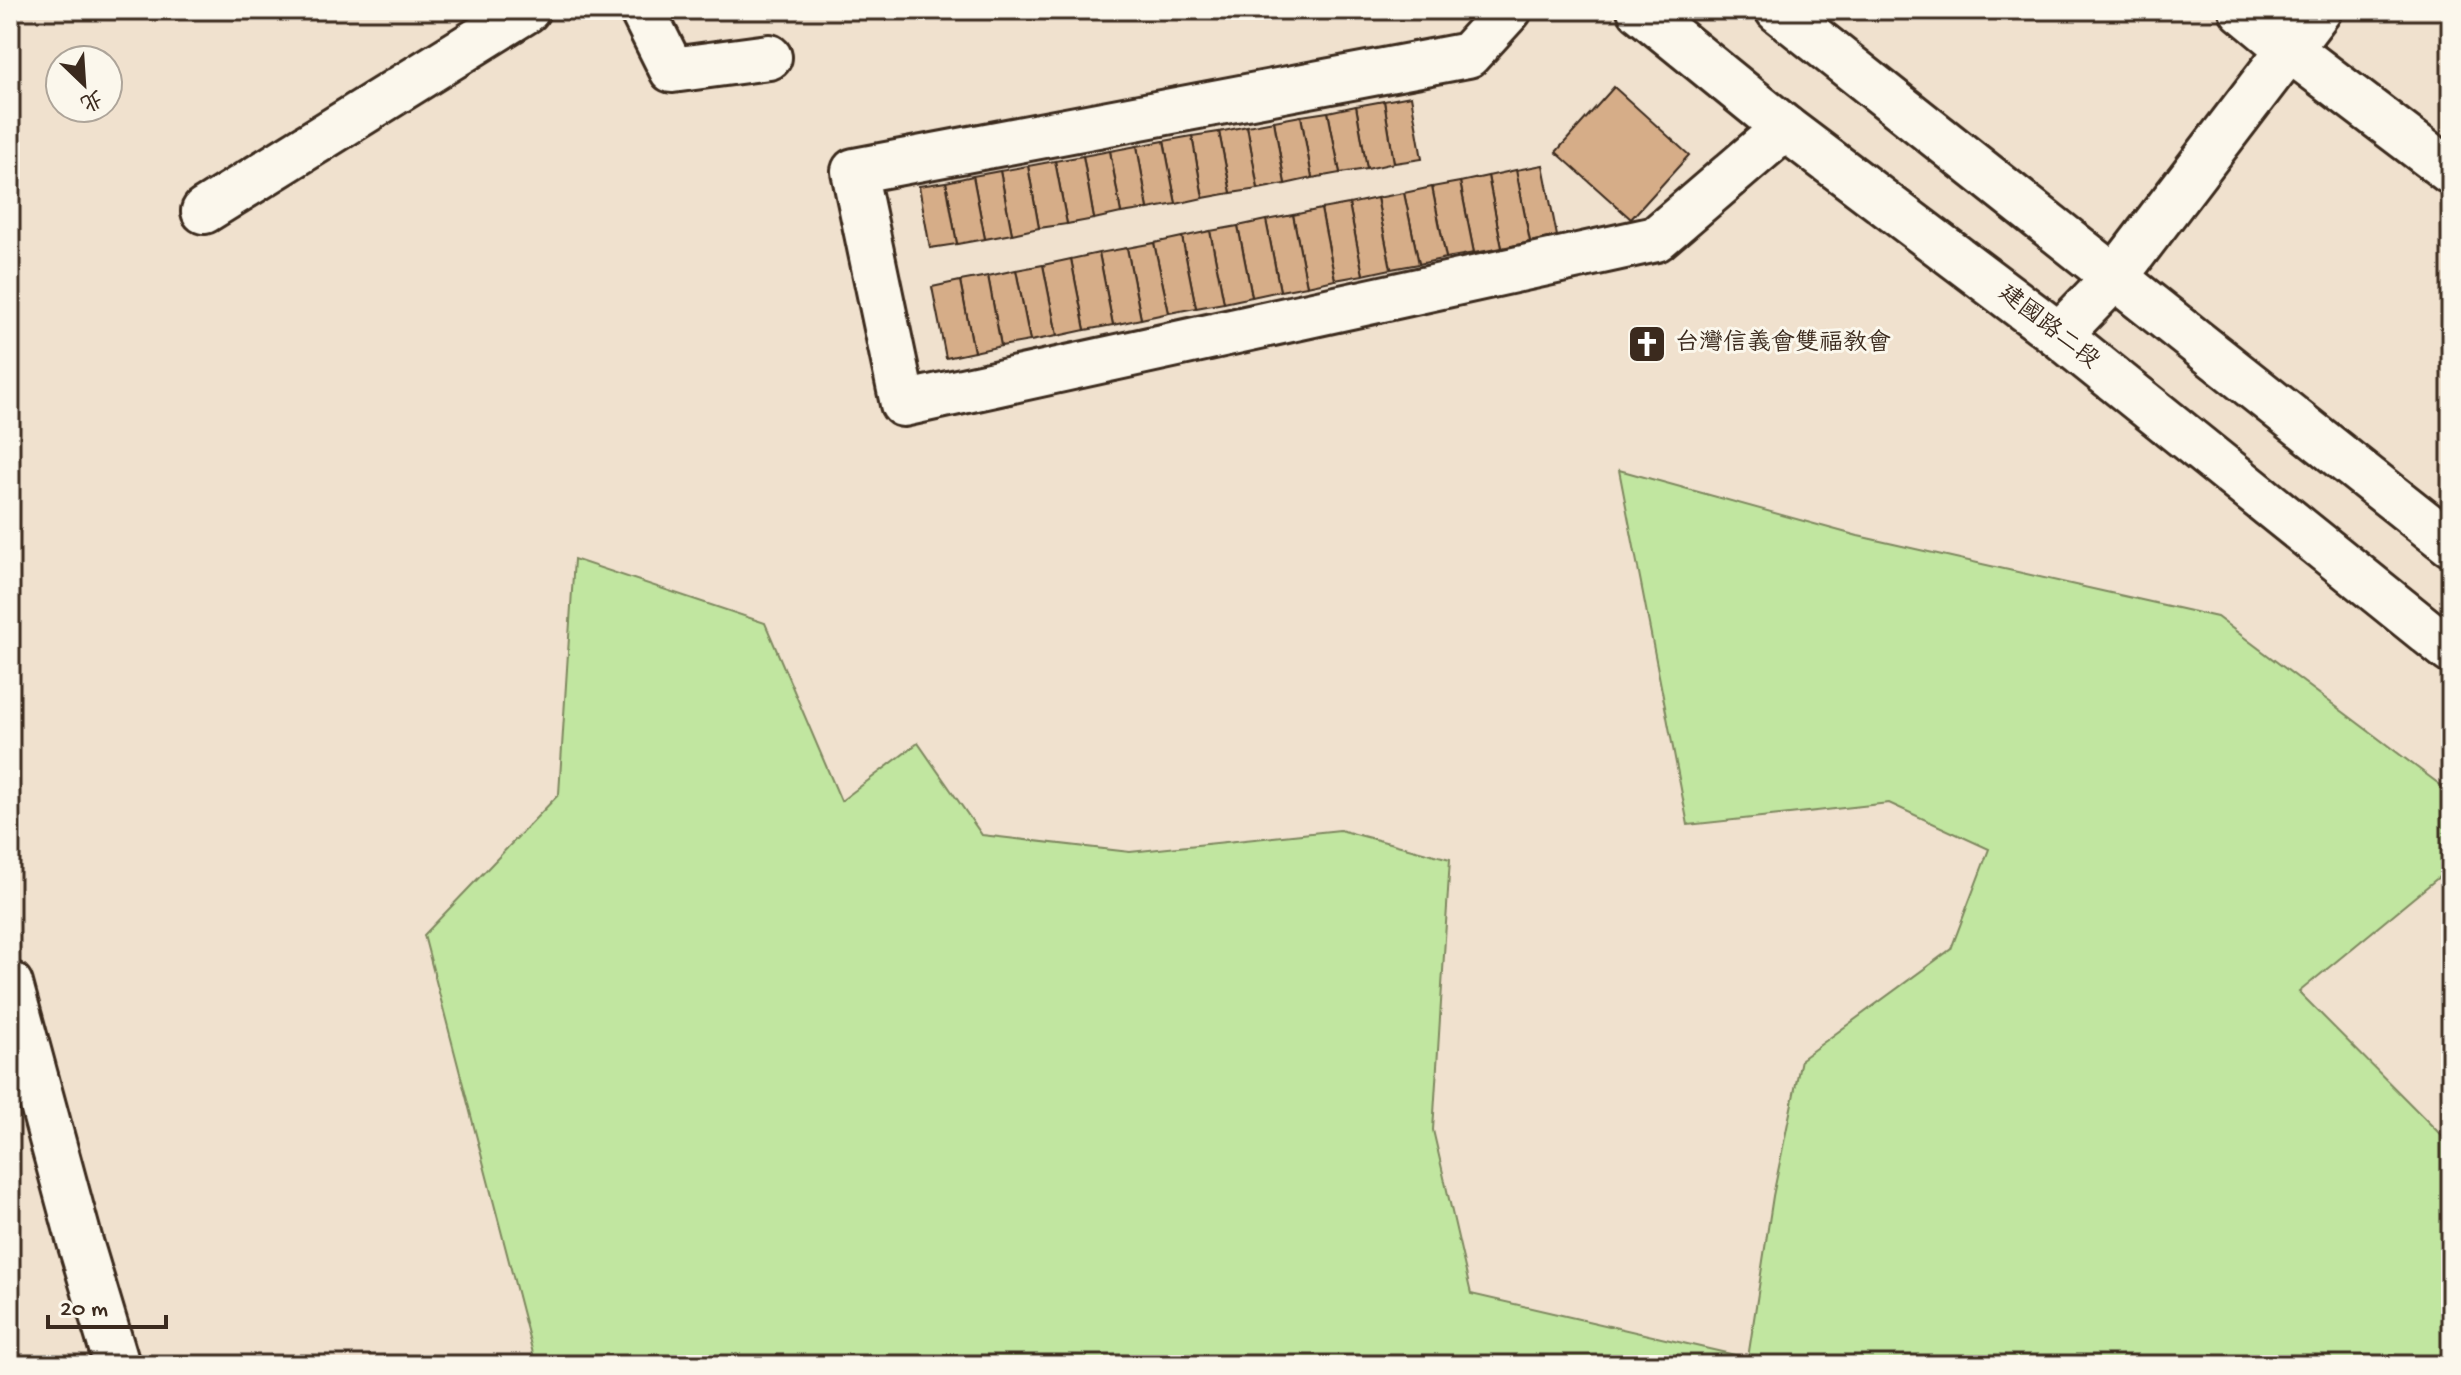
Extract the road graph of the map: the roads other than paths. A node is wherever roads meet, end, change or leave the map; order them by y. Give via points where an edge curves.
1 (527, 10) edge
2 (642, 10) edge
3 (1509, 10) edge
4 (1640, 10) edge
5 (1778, 10) edge
6 (2242, 10) edge
7 (2319, 10) edge
8 (2289, 49) junction
9 (769, 57) dead end
10 (1785, 128) junction
11 (2451, 172) edge
12 (204, 211) dead end
13 (2116, 276) junction
14 (2059, 335) junction
15 (2451, 544) edge
16 (2451, 651) edge
17 (10, 984) edge
18 (117, 1365) edge

1 - 12 main road
2 - 9 main road via 672,70
3 - 10 main road via 1468,55 854,171 903,404 1656,239
4 - 10 main road, 建國路二段
5 - 13 main road
6 - 8 main road
7 - 8 main road
8 - 11 main road
8 - 13 main road
10 - 14 main road, 建國路二段
13 - 14 main road
13 - 15 main road
14 - 16 main road, 建國路二段
17 - 18 main road

